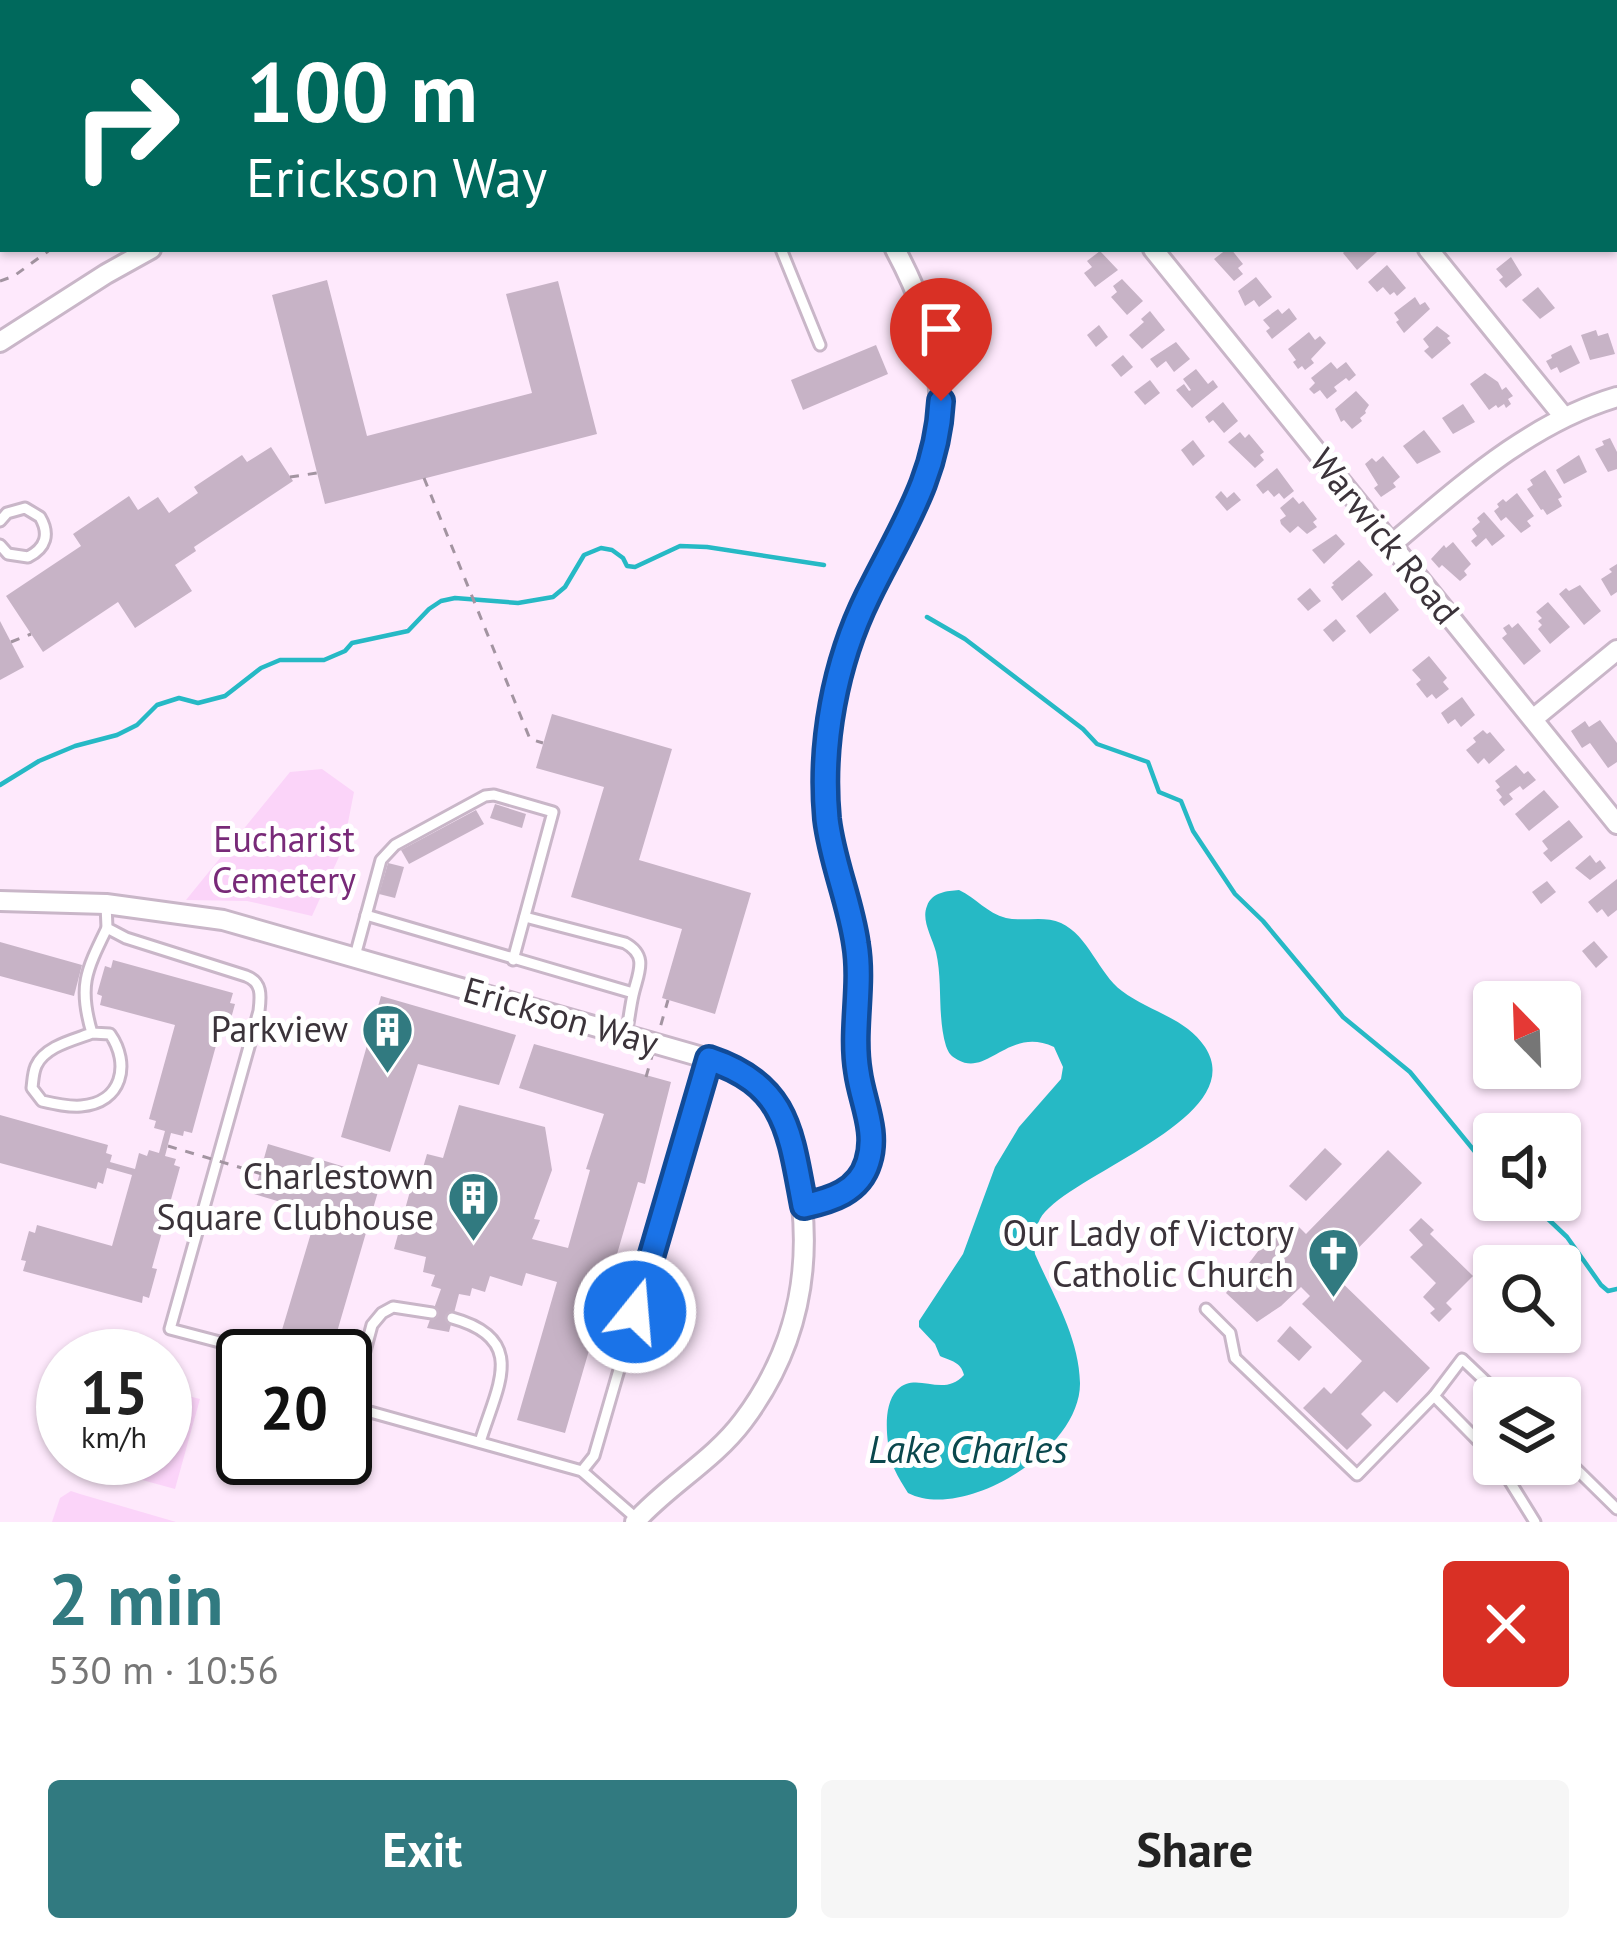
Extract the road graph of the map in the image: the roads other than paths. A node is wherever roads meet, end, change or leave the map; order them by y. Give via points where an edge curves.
1 (146, 252) edge
2 (782, 252) edge
3 (897, 252) edge
4 (1155, 252) edge
5 (1430, 252) edge
6 (0, 342) edge
7 (820, 345) dead end
8 (1617, 398) edge
9 (1564, 417) junction
10 (0, 500) edge
11 (4, 517) edge
12 (1392, 544) junction
13 (0, 545) edge
14 (1617, 650) edge
15 (1533, 719) junction
16 (1617, 824) edge
17 (0, 902) edge
18 (106, 904) junction
19 (366, 916) junction
20 (525, 917) junction
21 (107, 928) junction
22 (355, 956) junction
23 (513, 960) junction
24 (633, 993) junction
25 (92, 1034) junction
26 (626, 1034) junction
27 (709, 1059) junction
28 (804, 1206) junction
29 (1206, 1310) dead end
30 (433, 1313) dead end
31 (452, 1318) dead end
32 (371, 1329) edge
33 (216, 1341) edge
34 (1481, 1377) edge
35 (1434, 1396) junction
36 (372, 1413) edge
37 (1473, 1436) edge
38 (480, 1442) junction
39 (582, 1471) junction
40 (1581, 1474) edge
41 (1512, 1485) edge
42 (1617, 1509) edge
43 (636, 1521) edge
44 (1535, 1522) edge

1 - 6 street
2 - 7 lane
3 - 28 street via 934,344 940,426 913,512 851,634 827,758 827,821 857,949 857,1071 871,1146 858,1182
4 - 12 street, Warwick Road
5 - 9 street
8 - 9 street
9 - 12 street via 1475,475
10 - 11 lane
11 - 13 lane via 25,508 46,535 28,557
12 - 15 street, Warwick Road
14 - 15 street
15 - 16 street, Warwick Road
17 - 18 street, Erickson Way
18 - 21 lane
18 - 22 street, Erickson Way via 223,920
19 - 20 lane via 386,853 494,795 553,812
19 - 22 lane
19 - 23 lane
20 - 23 lane
20 - 24 lane via 636,949 641,969
21 - 25 lane via 84,988
21 - 33 lane via 259,986 259,1011 170,1329
22 - 26 street, Erickson Way
23 - 24 lane
24 - 26 lane
25 - 25 lane via 36,1066 32,1088 42,1101 82,1106 114,1087 122,1076 120,1047 110,1034
26 - 27 street, Erickson Way
27 - 28 street, Erickson Way via 748,1075 773,1102 793,1148
27 - 39 lane via 594,1456
28 - 43 street, Erickson Way via 803,1282 766,1386 724,1443
29 - 35 lane via 1230,1334 1235,1358 1357,1475
30 - 32 lane via 393,1307
31 - 38 lane via 486,1331 504,1362
34 - 35 lane via 1462,1359
35 - 37 lane
36 - 38 lane
38 - 39 lane
39 - 43 lane
40 - 42 lane
41 - 44 lane

